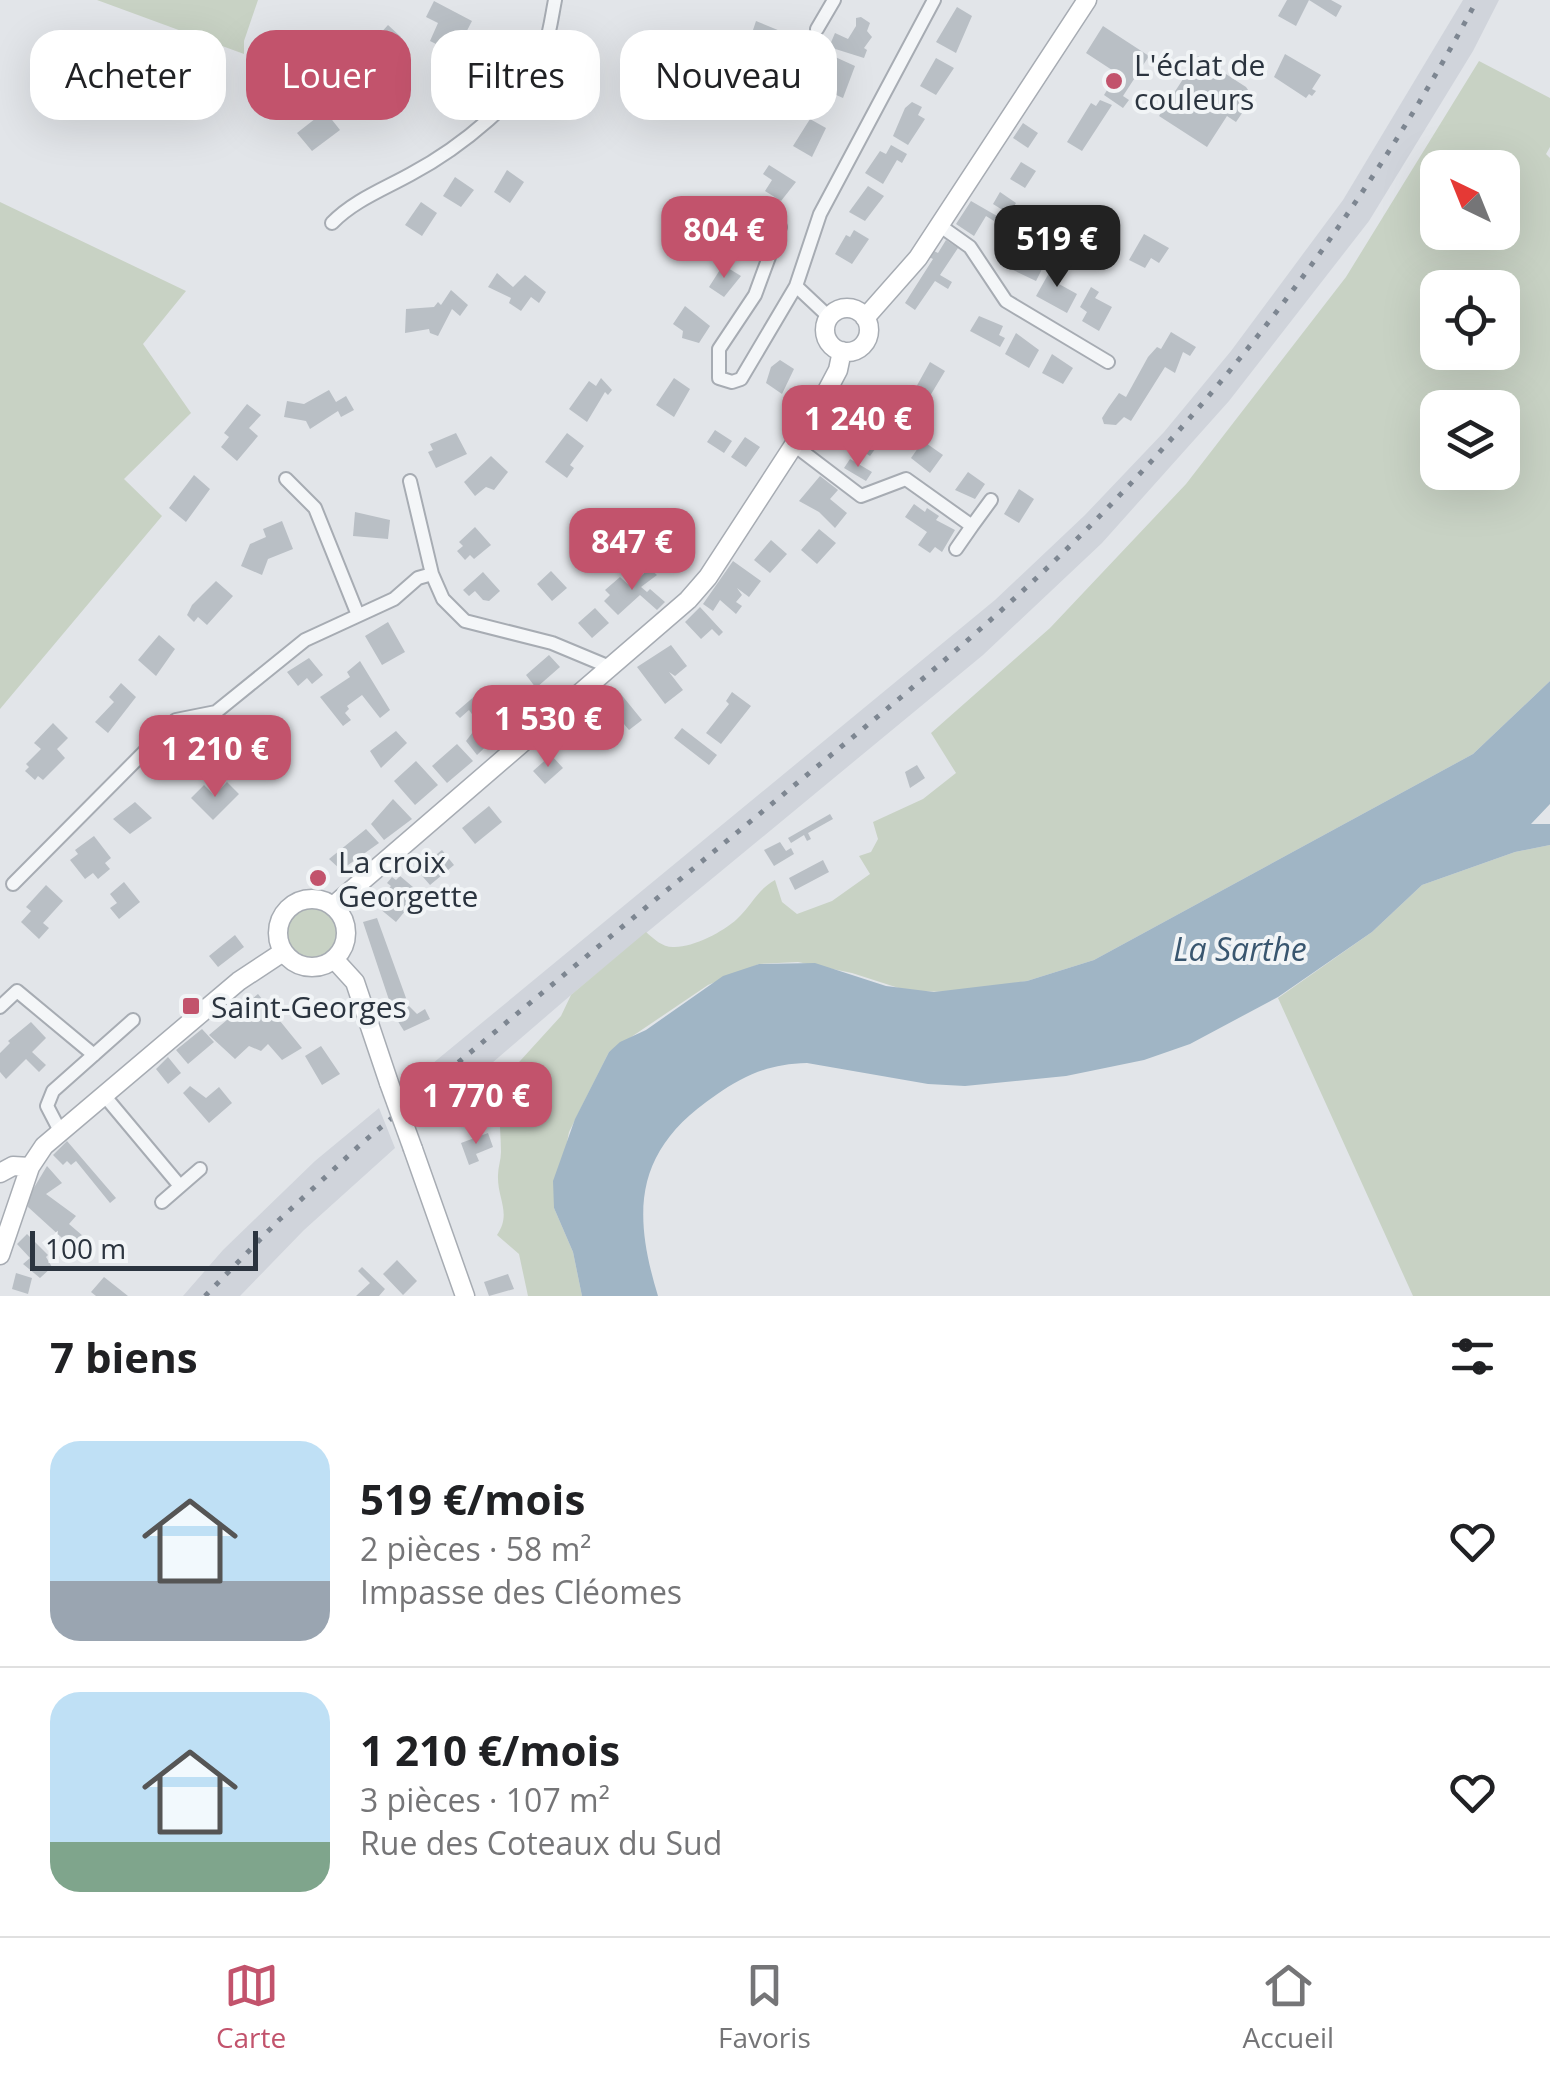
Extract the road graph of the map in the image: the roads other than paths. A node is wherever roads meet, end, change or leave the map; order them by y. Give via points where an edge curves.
1 (555, 0) edge
2 (834, 0) edge
3 (934, 0) edge
4 (1086, 0) edge
5 (817, 29) dead end
6 (332, 224) dead end
7 (939, 225) junction
8 (780, 227) dead end
9 (796, 286) junction
10 (829, 317) junction
11 (865, 318) junction
12 (842, 351) junction
13 (1108, 362) dead end
14 (794, 445) junction
15 (286, 480) dead end
16 (410, 481) dead end
17 (990, 500) dead end
18 (972, 526) junction
19 (956, 549) dead end
20 (432, 574) junction
21 (358, 615) junction
22 (612, 668) junction
23 (13, 884) dead end
24 (333, 906) junction
25 (283, 952) junction
26 (334, 958) junction
27 (0, 1007) edge
28 (134, 1020) dead end
29 (94, 1054) junction
30 (103, 1094) junction
31 (60, 1131) junction
32 (30, 1167) junction
33 (200, 1170) dead end
34 (0, 1174) edge
35 (180, 1186) junction
36 (162, 1202) dead end
37 (0, 1256) edge
38 (465, 1296) edge

1 - 6 street via 544,48 494,115
2 - 5 street
3 - 9 street via 820,214
4 - 7 main road
7 - 11 main road
7 - 13 street via 970,247 1006,301
8 - 9 street via 754,295 720,349 719,378 740,379
9 - 10 street
10 - 11 main road via 847,308
10 - 12 main road via 826,338
11 - 12 main road via 867,339
12 - 14 main road via 838,370
14 - 18 street via 861,496 906,479
14 - 22 main road via 708,577
15 - 21 street via 315,508
16 - 20 street
17 - 18 street
18 - 19 street
20 - 21 street
20 - 22 street via 443,599 465,621 552,642
21 - 23 street via 306,640 216,712 166,726
22 - 24 main road
24 - 25 main road via 313,898 292,904 280,921
24 - 26 main road via 346,932
25 - 26 main road via 302,966
25 - 30 main road
26 - 38 main road, bridge via 355,982
27 - 29 street via 17,991
28 - 29 street
29 - 31 street via 48,1098 48,1113
30 - 31 main road
30 - 35 street
31 - 32 main road
32 - 34 main road
32 - 37 main road
33 - 35 street
35 - 36 street

